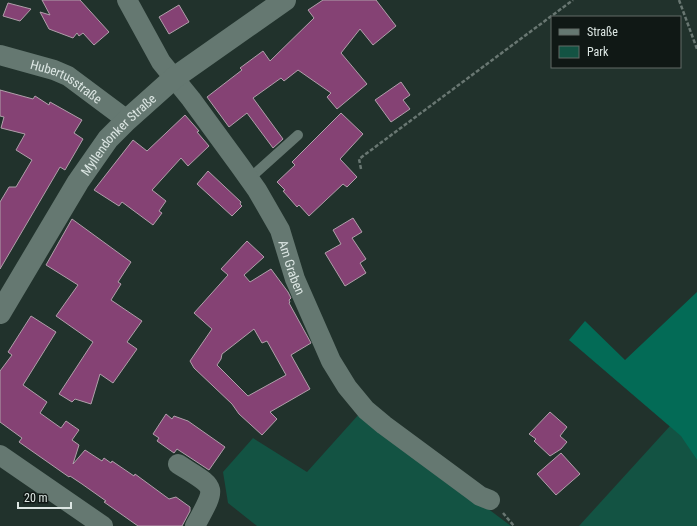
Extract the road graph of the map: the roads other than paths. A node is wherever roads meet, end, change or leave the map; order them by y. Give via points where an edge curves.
1 (127, 0) edge
2 (285, 0) edge
3 (0, 54) edge
4 (174, 78) junction
5 (127, 120) junction
6 (298, 135) dead end
7 (249, 179) junction
8 (0, 314) edge
9 (0, 455) edge
10 (178, 464) dead end
11 (490, 500) dead end
12 (102, 526) edge
13 (195, 526) edge

1 - 4 street, Am Graben via 161,62
2 - 4 street, Myllendonker Straße
3 - 5 street, Hubertusstraße via 68,76
4 - 5 street, Myllendonker Straße
4 - 7 street, Am Graben
5 - 8 street, Myllendonker Straße via 108,139 78,182
6 - 7 lane
7 - 11 street, Am Graben via 280,230 295,279 331,361 347,387 366,410 384,425 480,496
9 - 12 street
10 - 13 street via 206,482 211,490 210,499

